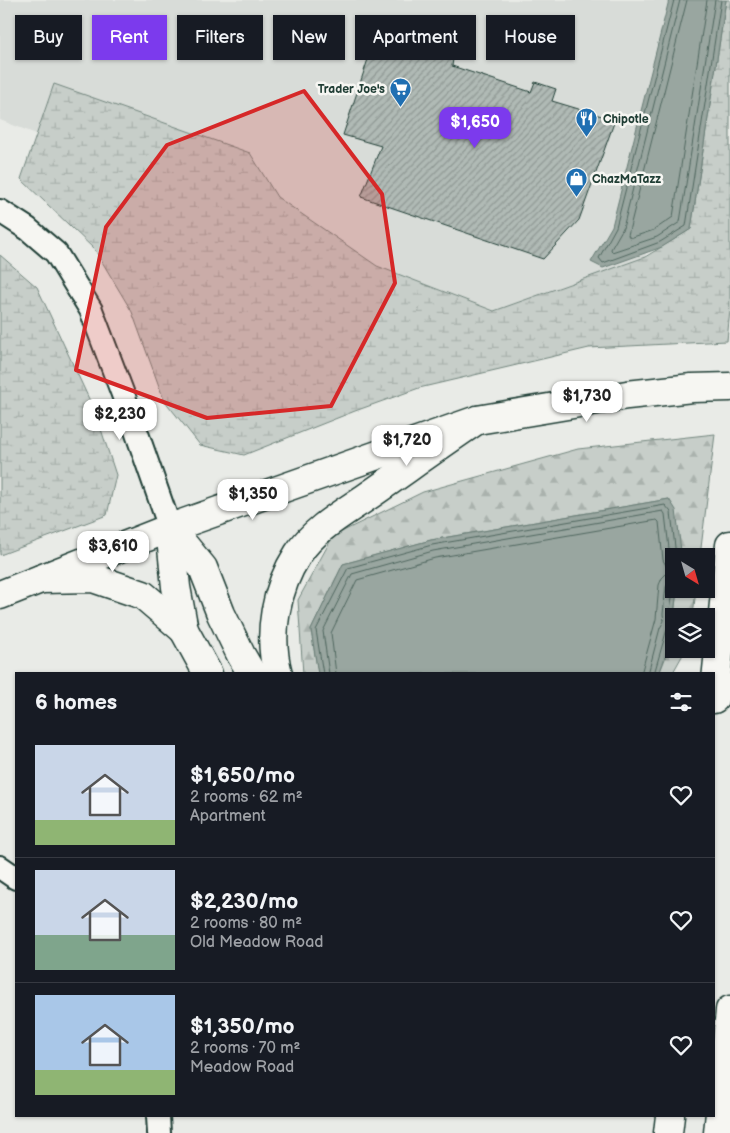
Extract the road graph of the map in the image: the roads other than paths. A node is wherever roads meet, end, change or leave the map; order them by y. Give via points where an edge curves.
1 (0, 211) edge
2 (730, 387) edge
3 (477, 420) junction
4 (170, 528) junction
5 (730, 543) edge
6 (41, 579) junction
7 (0, 595) edge
8 (714, 608) edge
9 (184, 630) junction
10 (702, 658) edge
11 (207, 672) edge
12 (251, 672) edge
13 (278, 672) edge
14 (698, 672) edge
15 (715, 689) edge
16 (0, 867) edge
17 (15, 877) edge
18 (730, 1010) edge
19 (158, 1117) edge
20 (670, 1117) edge
21 (160, 1133) edge
22 (668, 1133) edge
23 (718, 1133) edge

1 - 4 street via 56,253 91,310
2 - 3 main road via 627,394
3 - 4 main road
3 - 13 main road via 337,518 299,553 276,605 273,640
4 - 6 main road
4 - 9 main road
4 - 12 main road via 203,568 221,614
5 - 8 main road
5 - 15 main road
6 - 7 main road
6 - 9 main road via 93,578 135,592 143,595
9 - 11 main road
10 - 14 main road
16 - 17 street
18 - 23 main road
19 - 21 street
20 - 22 main road

